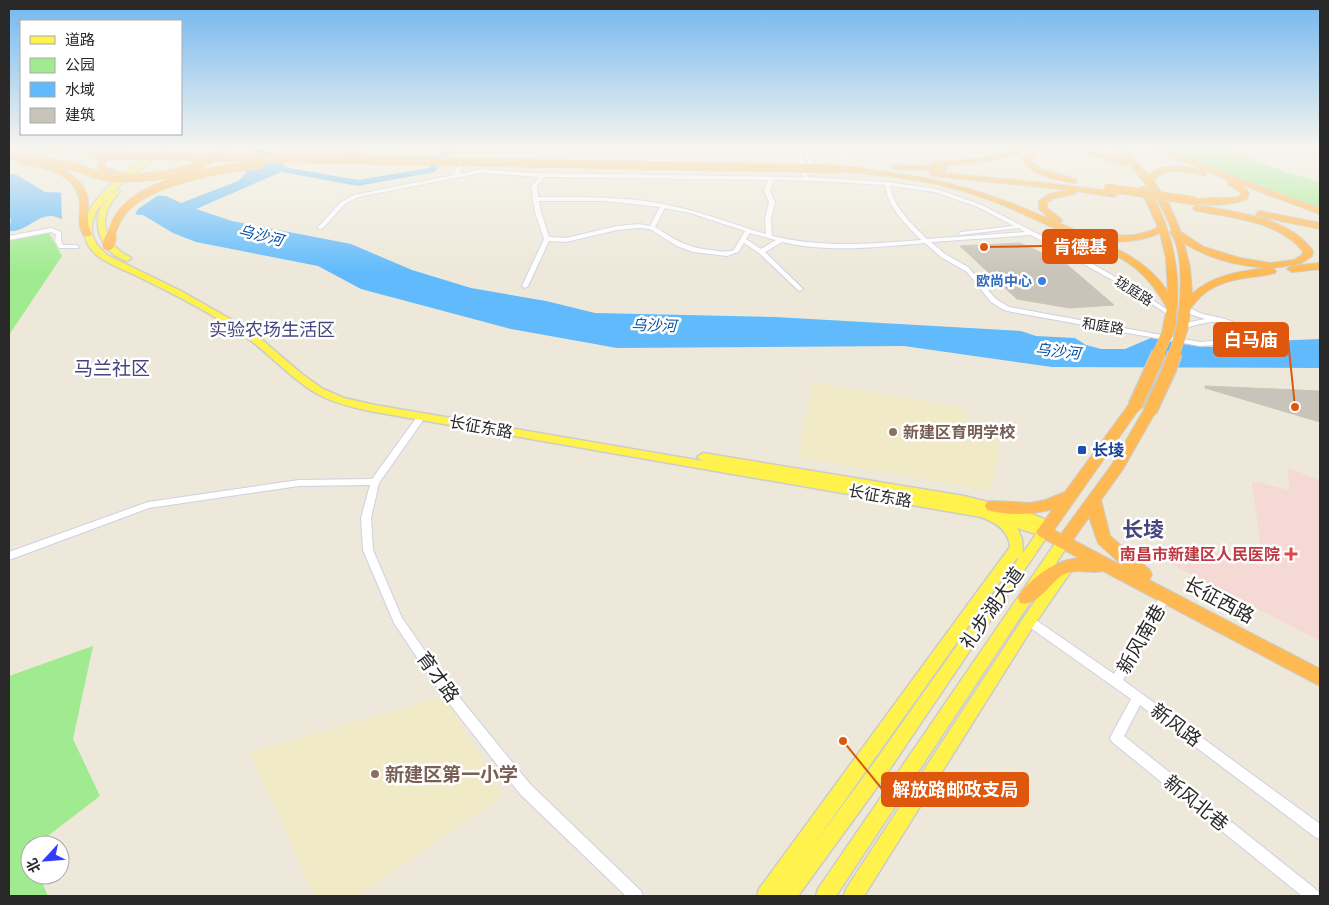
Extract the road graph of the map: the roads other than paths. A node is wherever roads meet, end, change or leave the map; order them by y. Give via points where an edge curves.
1 (82, 189) edge
2 (109, 189) edge
3 (118, 189) edge
4 (158, 189) edge
5 (389, 189) edge
6 (534, 189) edge
7 (767, 189) edge
8 (887, 189) edge
9 (924, 189) edge
10 (965, 189) edge
11 (1091, 189) edge
12 (1105, 189) edge
13 (1144, 189) edge
14 (1154, 189) edge
15 (1242, 189) edge
16 (1263, 189) edge
17 (1111, 191) junction
18 (536, 199) junction
19 (1196, 205) junction
20 (664, 206) junction
21 (1320, 210) edge
22 (1320, 226) edge
23 (1018, 227) junction
24 (320, 228) dead end
25 (652, 228) junction
26 (1163, 228) junction
27 (748, 231) junction
28 (1320, 231) edge
29 (1175, 232) junction
30 (1030, 233) junction
31 (87, 234) junction
32 (769, 237) junction
33 (9, 238) edge
34 (547, 239) junction
35 (743, 240) junction
36 (781, 240) junction
37 (926, 240) junction
38 (108, 245) junction
39 (76, 247) dead end
40 (760, 252) junction
41 (1320, 266) edge
42 (525, 286) dead end
43 (800, 289) dead end
44 (1186, 308) junction
45 (1172, 311) junction
46 (1218, 319) junction
47 (1182, 331) junction
48 (422, 416) junction
49 (376, 482) junction
50 (1071, 495) junction
51 (1094, 500) junction
52 (986, 510) junction
53 (1047, 529) junction
54 (1066, 539) junction
55 (1017, 547) junction
56 (9, 556) edge
57 (1068, 564) junction
58 (1120, 572) junction
59 (1144, 575) junction
60 (1008, 585) junction
61 (1166, 596) junction
62 (1026, 598) junction
63 (1029, 621) junction
64 (1320, 668) edge
65 (1320, 678) edge
66 (1116, 682) junction
67 (1138, 698) junction
68 (1320, 832) edge
69 (636, 896) edge
70 (766, 896) edge
71 (787, 896) edge
72 (825, 896) edge
73 (853, 896) edge
74 (1313, 896) edge

1 - 31 highway via 82,226
2 - 31 main road via 91,212
3 - 38 main road, 长征东路 via 103,211 102,234
4 - 38 highway, bridge via 126,207 117,218
5 - 24 street, 珑庭路 via 356,196 343,203
6 - 18 street
7 - 32 street via 772,202 768,219
8 - 37 street via 894,206
9 - 23 street, 珑庭路 via 961,198
10 - 45 highway via 1128,259 1160,286
11 - 17 highway
12 - 17 highway
13 - 26 highway, 礼步湖大道
14 - 29 highway via 1164,203
15 - 19 highway via 1244,197 1238,200
16 - 21 highway
17 - 19 highway
17 - 26 highway via 1065,192 1047,198 1042,205 1054,220 1096,235 1136,238 1153,235
18 - 20 street via 614,200
18 - 34 street
19 - 22 highway
19 - 28 highway
19 - 29 highway via 1278,228 1298,239 1308,250 1307,256 1292,264 1249,263 1201,248
20 - 25 street
20 - 27 street
23 - 30 street, 珑庭路
23 - 37 street
25 - 34 street via 628,226 566,240
25 - 35 street via 679,245 704,252 730,254
26 - 45 highway, 礼步湖大道 via 1172,254
27 - 32 street
27 - 35 street
29 - 44 highway via 1184,260
30 - 37 street
30 - 45 street, 珑庭路
31 - 48 main road, 长征东路 via 93,246 104,256 248,335 316,389 346,402
32 - 36 street
33 - 39 street via 51,230 59,233 61,247
34 - 42 street
35 - 40 street
36 - 37 street via 829,246
36 - 40 street
37 - 46 street, 和庭路 via 968,270 995,303 1007,310 1192,343 1221,343 1240,335 1236,327
38 - 52 main road, 长征东路 via 115,253 233,317 323,385 353,397
40 - 43 street
41 - 44 highway via 1224,279 1210,284 1193,297
44 - 46 street, 和庭路
44 - 47 highway, 礼步湖大道
45 - 50 highway, 礼步湖大道, bridge via 1168,332 1135,406
46 - 47 street
47 - 51 highway, 礼步湖大道, bridge via 1150,411
48 - 49 street, 育才路
48 - 52 main road, 长征东路
49 - 56 street via 299,483 148,505
49 - 69 street, 育才路 via 366,518 368,550 398,620 442,685 525,789
50 - 52 highway via 1040,508
50 - 53 highway, 礼步湖大道
51 - 54 highway, 礼步湖大道
51 - 59 highway via 1103,539
52 - 53 main road, 长征东路
52 - 55 main road via 1009,527
53 - 54 highway, 长征西路
53 - 60 main road, 礼步湖大道
54 - 58 highway, 长征西路
54 - 59 highway, 长征西路
54 - 62 main road, 礼步湖大道
55 - 60 main road
55 - 70 main road
57 - 58 highway via 1082,562
57 - 62 highway via 1051,574
57 - 63 main road
58 - 61 highway, 长征西路
59 - 64 highway, 长征西路
60 - 71 main road, 礼步湖大道
61 - 65 highway, 长征西路
61 - 66 street, 新风南巷
62 - 72 main road, 礼步湖大道
63 - 66 street, 新风路
63 - 73 main road
66 - 67 street, 新风路
67 - 68 street, 新风路
67 - 74 street, 新风北巷 via 1116,738

